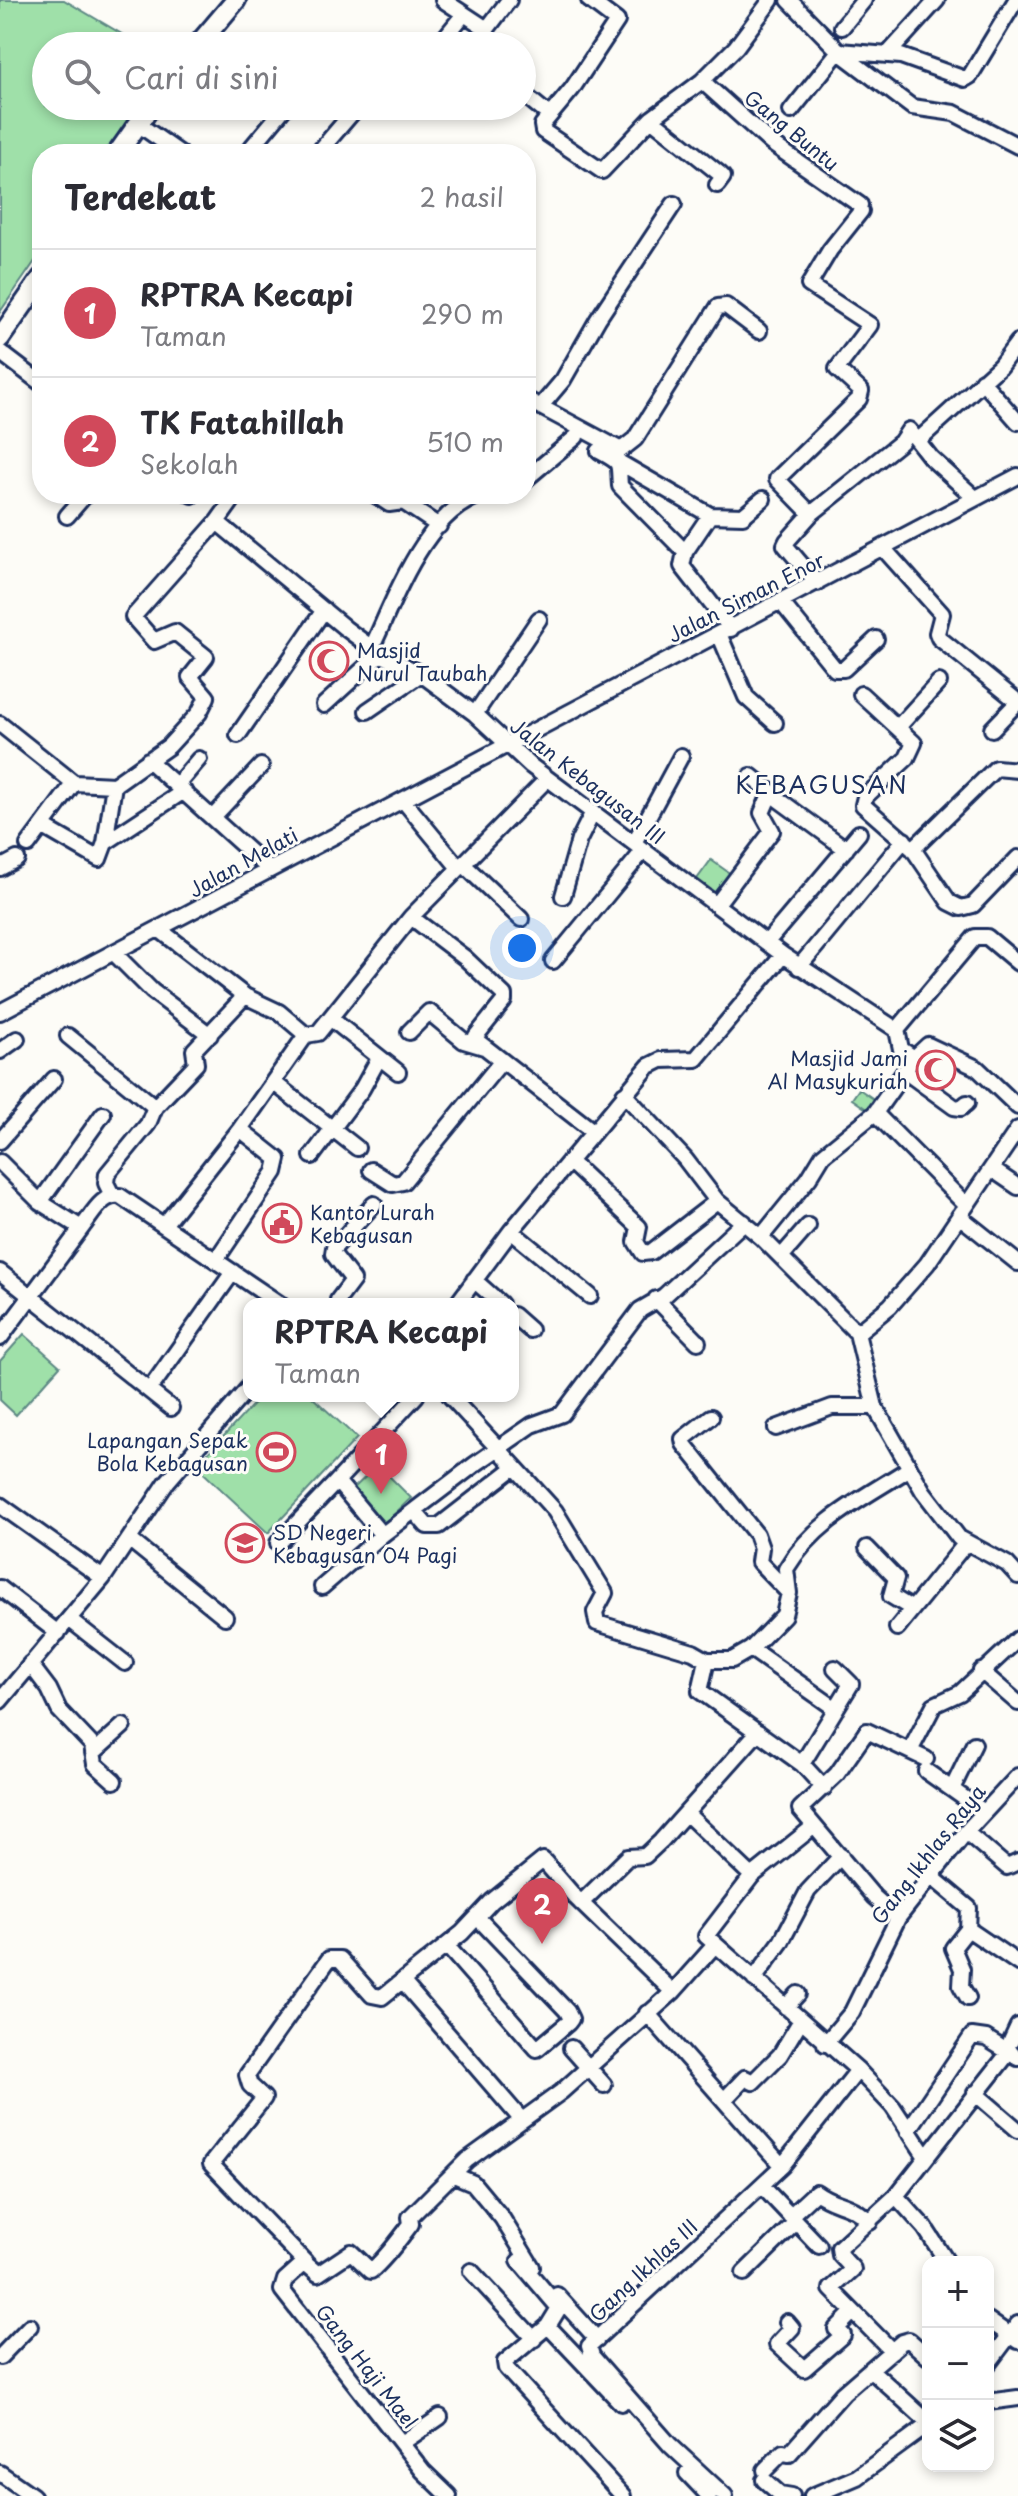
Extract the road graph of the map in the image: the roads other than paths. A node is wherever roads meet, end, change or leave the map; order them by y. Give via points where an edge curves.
1 (236, 0) edge
2 (443, 0) edge
3 (509, 0) edge
4 (589, 0) edge
5 (771, 0) edge
6 (789, 0) edge
7 (864, 0) edge
8 (937, 0) edge
9 (1016, 0) edge
10 (462, 7) edge
11 (488, 24) junction
12 (842, 27) dead end
13 (209, 32) edge
14 (447, 32) edge
15 (485, 32) edge
16 (841, 53) junction
17 (888, 54) junction
18 (702, 81) junction
19 (536, 104) edge
20 (791, 111) dead end
21 (549, 115) junction
22 (651, 119) junction
23 (141, 120) edge
24 (274, 120) edge
25 (346, 120) edge
26 (138, 124) junction
27 (124, 144) edge
28 (167, 144) edge
29 (254, 144) edge
30 (326, 144) edge
31 (1018, 146) edge
32 (717, 185) dead end
33 (674, 204) dead end
34 (32, 292) edge
35 (759, 331) dead end
36 (0, 338) edge
37 (1018, 342) edge
38 (0, 352) edge
39 (32, 376) edge
40 (982, 381) junction
41 (536, 404) edge
42 (536, 408) edge
43 (536, 409) edge
44 (1018, 422) edge
45 (576, 437) junction
46 (917, 440) junction
47 (617, 461) junction
48 (536, 471) edge
49 (1012, 480) edge
50 (975, 498) junction
51 (763, 499) dead end
52 (77, 504) edge
53 (230, 504) edge
54 (406, 504) edge
55 (464, 504) edge
56 (811, 514) junction
57 (710, 515) junction
58 (67, 516) dead end
59 (217, 522) junction
60 (439, 526) junction
61 (883, 548) junction
62 (685, 552) junction
63 (817, 583) junction
64 (781, 602) junction
65 (324, 610) junction
66 (539, 619) dead end
67 (725, 633) junction
68 (876, 639) dead end
69 (376, 651) junction
70 (421, 674) junction
71 (939, 682) dead end
72 (861, 694) dead end
73 (1018, 702) edge
74 (324, 705) dead end
75 (367, 711) dead end
76 (475, 714) junction
77 (775, 723) dead end
78 (0, 724) edge
79 (899, 726) junction
80 (992, 729) dead end
81 (238, 735) dead end
82 (504, 744) junction
83 (681, 756) dead end
84 (199, 759) dead end
85 (148, 760) junction
86 (261, 766) dead end
87 (1018, 770) edge
88 (751, 776) dead end
89 (547, 779) junction
90 (74, 783) junction
91 (114, 785) junction
92 (180, 788) junction
93 (771, 794) junction
94 (403, 800) junction
95 (593, 812) junction
96 (213, 817) junction
97 (42, 826) junction
98 (859, 833) dead end
99 (105, 843) junction
100 (908, 844) junction
101 (28, 845) dead end
102 (639, 846) junction
103 (846, 849) junction
104 (1018, 858) edge
105 (17, 859) dead end
106 (461, 866) junction
107 (0, 868) edge
108 (269, 869) junction
109 (563, 896) dead end
110 (717, 904) junction
111 (411, 917) junction
112 (521, 919) dead end
113 (160, 930) junction
114 (767, 942) junction
115 (115, 954) junction
116 (783, 955) junction
117 (553, 961) dead end
118 (1018, 963) edge
119 (799, 967) junction
120 (245, 996) junction
121 (0, 1012) edge
122 (330, 1018) junction
123 (897, 1030) junction
124 (409, 1032) dead end
125 (210, 1035) junction
126 (306, 1035) junction
127 (68, 1036) dead end
128 (17, 1039) dead end
129 (484, 1047) junction
130 (0, 1051) edge
131 (379, 1058) junction
132 (914, 1058) junction
133 (501, 1062) junction
134 (398, 1072) dead end
135 (906, 1072) junction
136 (54, 1079) dead end
137 (273, 1082) junction
138 (624, 1094) junction
139 (967, 1103) dead end
140 (155, 1107) junction
141 (1018, 1107) edge
142 (875, 1113) junction
143 (103, 1114) dead end
144 (332, 1128) junction
145 (240, 1129) junction
146 (1018, 1129) edge
147 (594, 1132) junction
148 (0, 1141) edge
149 (357, 1148) dead end
150 (312, 1156) dead end
151 (569, 1161) junction
152 (0, 1162) edge
153 (371, 1170) dead end
154 (993, 1170) junction
155 (1018, 1187) edge
156 (112, 1195) junction
157 (717, 1201) junction
158 (40, 1202) junction
159 (374, 1204) dead end
160 (962, 1210) junction
161 (744, 1222) junction
162 (164, 1225) junction
163 (83, 1226) junction
164 (808, 1226) dead end
165 (511, 1231) junction
166 (761, 1237) junction
167 (781, 1257) junction
168 (216, 1260) junction
169 (1018, 1263) edge
170 (0, 1272) edge
171 (233, 1272) junction
172 (474, 1280) junction
173 (590, 1296) dead end
174 (33, 1297) junction
175 (271, 1298) edge
176 (340, 1298) edge
177 (461, 1298) edge
178 (494, 1298) edge
179 (656, 1299) junction
180 (519, 1320) edge
181 (530, 1330) dead end
182 (857, 1333) junction
183 (0, 1338) edge
184 (698, 1342) dead end
185 (155, 1382) dead end
186 (243, 1394) edge
187 (873, 1401) junction
188 (410, 1402) edge
189 (456, 1402) edge
190 (171, 1408) dead end
191 (711, 1417) dead end
192 (776, 1428) dead end
193 (500, 1447) junction
194 (515, 1467) junction
195 (910, 1468) junction
196 (337, 1481) junction
197 (0, 1505) edge
198 (415, 1512) junction
199 (382, 1535) junction
200 (130, 1540) junction
201 (278, 1543) dead end
202 (966, 1543) junction
203 (867, 1548) dead end
204 (1013, 1561) edge
205 (1018, 1576) edge
206 (103, 1578) junction
207 (322, 1587) dead end
208 (0, 1588) edge
209 (789, 1593) junction
210 (911, 1608) junction
211 (225, 1617) dead end
212 (69, 1619) junction
213 (897, 1628) dead end
214 (58, 1633) junction
215 (1018, 1639) edge
216 (751, 1649) junction
217 (707, 1660) junction
218 (125, 1663) dead end
219 (30, 1664) junction
220 (835, 1668) dead end
221 (981, 1671) junction
222 (0, 1701) edge
223 (1018, 1703) edge
224 (836, 1709) junction
225 (123, 1726) dead end
226 (758, 1732) junction
227 (974, 1744) dead end
228 (910, 1751) junction
229 (93, 1753) junction
230 (802, 1764) junction
231 (1018, 1776) edge
232 (114, 1781) dead end
233 (953, 1787) junction
234 (824, 1788) junction
235 (984, 1812) junction
236 (686, 1813) junction
237 (813, 1827) junction
238 (966, 1832) junction
239 (841, 1856) junction
240 (1018, 1862) edge
241 (752, 1876) junction
242 (932, 1877) junction
243 (581, 1903) junction
244 (477, 1917) junction
245 (898, 1918) junction
246 (968, 1929) junction
247 (447, 1946) junction
248 (714, 1946) junction
249 (1018, 1963) edge
250 (754, 1979) junction
251 (402, 1981) junction
252 (673, 1992) junction
253 (798, 1994) dead end
254 (968, 1998) dead end
255 (786, 2007) junction
256 (647, 2013) junction
257 (801, 2020) junction
258 (1018, 2026) edge
259 (825, 2044) junction
260 (571, 2048) dead end
261 (1013, 2050) edge
262 (588, 2068) junction
263 (858, 2070) junction
264 (604, 2085) dead end
265 (975, 2093) junction
266 (726, 2098) junction
267 (521, 2119) junction
268 (1018, 2130) edge
269 (908, 2131) junction
270 (926, 2157) junction
271 (782, 2166) junction
272 (454, 2175) junction
273 (762, 2186) junction
274 (896, 2196) junction
275 (793, 2219) junction
276 (870, 2222) junction
277 (819, 2246) dead end
278 (943, 2256) edge
279 (305, 2261) junction
280 (519, 2261) dead end
281 (471, 2271) dead end
282 (744, 2273) dead end
283 (853, 2312) junction
284 (787, 2322) dead end
285 (994, 2323) edge
286 (30, 2326) dead end
287 (548, 2326) junction
288 (1015, 2333) edge
289 (534, 2339) junction
290 (597, 2339) junction
291 (892, 2351) junction
292 (922, 2352) edge
293 (0, 2357) edge
294 (994, 2357) edge
295 (872, 2371) junction
296 (1018, 2398) edge
297 (994, 2401) edge
298 (440, 2417) dead end
299 (922, 2418) edge
300 (922, 2428) edge
301 (402, 2443) junction
302 (0, 2473) edge
303 (783, 2495) edge
304 (33, 2496) edge
305 (449, 2496) edge
306 (623, 2496) edge
307 (709, 2496) edge
308 (725, 2496) edge
309 (812, 2496) edge

1 - 13 main road
2 - 10 street
3 - 11 street
4 - 21 street via 617,21
5 - 18 street
6 - 16 street
7 - 12 street
8 - 17 street
9 - 17 street via 970,76 957,77
10 - 11 street
10 - 14 street
11 - 15 street
16 - 17 street
16 - 20 street
16 - 31 street via 912,107 954,113
18 - 22 street
18 - 56 street, Gang Buntu via 771,143 861,208 809,285 870,323 837,369 861,394 777,479
19 - 21 street
21 - 22 street via 543,131 602,171
22 - 32 street via 720,174
23 - 26 main road
24 - 29 street
25 - 30 street
26 - 27 main road
26 - 28 street
33 - 41 street via 563,380
34 - 36 main road
35 - 42 street via 726,306 718,307 635,439 621,450
37 - 40 street
38 - 39 street
40 - 44 street
40 - 46 street
43 - 45 street
45 - 47 street
45 - 48 street
46 - 50 street
46 - 56 street via 909,430
47 - 57 street
47 - 62 street via 620,486
49 - 50 street, Jalan Siman Enor
50 - 61 street, Jalan Siman Enor
51 - 57 street via 743,516
52 - 58 street
53 - 59 street
54 - 60 street
55 - 60 street
56 - 63 street via 785,545
57 - 62 street
59 - 65 street, Jalan Kebagusan III
59 - 85 street via 133,617 154,641 175,632 206,657 190,677 206,693 201,711
60 - 69 street via 423,545
61 - 63 street, Jalan Siman Enor
61 - 73 street via 942,614 939,638
62 - 67 street via 684,573
63 - 64 street, Jalan Siman Enor
64 - 67 street, Jalan Siman Enor
64 - 68 street via 835,669 844,669
65 - 69 street, Jalan Kebagusan III
65 - 81 street
66 - 76 street
67 - 77 street via 746,697
67 - 82 street, Jalan Siman Enor
69 - 70 street, Jalan Kebagusan III
69 - 74 street
70 - 75 street
70 - 76 street, Jalan Kebagusan III
71 - 79 street
72 - 79 street
73 - 80 street
76 - 82 street, Jalan Kebagusan III
78 - 90 street
79 - 100 street via 912,738 913,748 863,802
82 - 89 street, Jalan Kebagusan III
82 - 94 street, Jalan Melati
83 - 102 street
84 - 92 street
85 - 91 street
85 - 92 street
86 - 96 street
87 - 100 street via 996,768
88 - 93 street
89 - 95 street, Jalan Kebagusan III
89 - 106 street
90 - 91 street
90 - 97 street
91 - 99 street
92 - 96 street
92 - 99 street
93 - 103 street
93 - 110 street via 762,813 772,826 771,834
94 - 106 street
94 - 108 street, Jalan Melati
95 - 102 street, Jalan Kebagusan III
95 - 109 street
96 - 108 street
97 - 99 street via 97,859
97 - 101 street
98 - 103 street
100 - 104 street via 949,902 961,908 973,905
100 - 119 street
102 - 110 street, Jalan Kebagusan III
102 - 117 street
103 - 114 street
105 - 107 street
106 - 111 street
106 - 112 street
108 - 113 street, Jalan Melati
110 - 114 street, Jalan Kebagusan III
111 - 122 street
111 - 129 street via 504,995 476,1036
113 - 115 street, Jalan Melati
113 - 120 street
114 - 116 street, Jalan Kebagusan III
115 - 121 street, Jalan Melati
115 - 125 street via 152,991
116 - 119 street, Jalan Kebagusan III
116 - 138 street via 696,1059 655,1062
118 - 123 street via 987,937 975,937
119 - 123 street, Jalan Kebagusan III
120 - 125 street
120 - 126 street via 279,1012
122 - 126 street via 318,1033
122 - 131 street
123 - 132 street via 901,1049
124 - 129 street via 429,1012 464,1041
125 - 140 street via 194,1050 194,1066
126 - 137 street
127 - 140 street
128 - 130 street
129 - 133 street
131 - 134 street
131 - 144 street
132 - 135 street
132 - 141 street via 932,1045 977,1068
133 - 147 street
133 - 153 street via 403,1182 393,1184
135 - 139 street via 954,1107
135 - 142 street
136 - 148 street
137 - 144 street
137 - 145 street
138 - 147 street
138 - 157 street
140 - 156 street via 148,1124 107,1174
142 - 160 street
142 - 166 street via 823,1155
143 - 158 street
144 - 149 street
144 - 150 street
145 - 162 street
145 - 168 street via 278,1159 275,1172
146 - 154 street
147 - 151 street
151 - 157 street via 639,1227 636,1242 643,1253
151 - 165 street
152 - 158 street
154 - 155 street
154 - 160 street
156 - 162 street
156 - 163 street
157 - 161 street
158 - 163 street
159 - 176 street via 334,1248 353,1280
160 - 169 street
160 - 182 street via 905,1292
161 - 166 street
161 - 179 street
162 - 168 street
163 - 174 street
164 - 167 street
165 - 172 street
165 - 173 street
166 - 167 street
167 - 182 street
168 - 171 street
170 - 174 street
171 - 175 street
171 - 185 street
172 - 177 street
172 - 178 street
174 - 183 street
174 - 190 street
179 - 184 street
179 - 193 street via 640,1310 562,1414 532,1425
180 - 181 street
182 - 187 street
186 - 200 street via 167,1482
187 - 192 street via 832,1407
187 - 195 street
188 - 196 street
189 - 193 street
191 - 209 street via 683,1439 684,1444 756,1534 759,1562
193 - 194 street
193 - 198 street
194 - 198 street via 439,1526 427,1526
194 - 217 street via 555,1511 605,1593 594,1617 603,1626
195 - 202 street via 950,1530
195 - 209 street via 840,1510 804,1542 786,1569
196 - 199 street
196 - 201 street
197 - 206 street
198 - 199 street
199 - 207 street
200 - 206 street
200 - 211 street
202 - 204 street
202 - 210 street
203 - 210 street via 896,1578 891,1596
204 - 205 street
206 - 212 street
208 - 214 street
209 - 216 street via 784,1615
210 - 213 street
212 - 214 street
212 - 218 street
214 - 219 street
215 - 221 street
216 - 217 street via 732,1660
216 - 224 street
217 - 226 street via 699,1689
219 - 222 street
219 - 229 street
220 - 224 street via 851,1684
221 - 223 street
221 - 228 street via 960,1693 934,1705
224 - 230 street
225 - 229 street
226 - 230 street
226 - 236 street
227 - 233 street
228 - 233 street
228 - 234 street via 864,1733
229 - 232 street via 95,1764
230 - 234 street
231 - 235 street, Gang Ikhlas Raya
233 - 235 street
234 - 237 street via 800,1808
235 - 238 street, Gang Ikhlas Raya
236 - 241 street
236 - 243 street via 646,1855 628,1857
237 - 239 street
237 - 241 street
238 - 240 street via 1007,1867
238 - 242 street, Gang Ikhlas Raya
239 - 245 street
239 - 250 street via 808,1891
241 - 248 street via 708,1929 706,1936
242 - 245 street, Gang Ikhlas Raya
242 - 246 street via 969,1908
243 - 244 street via 543,1860
243 - 252 street
244 - 247 street
244 - 247 street via 567,2011 568,2023 537,2049
245 - 259 street, Gang Ikhlas Raya via 852,2012
246 - 249 street
246 - 254 street via 953,1948
247 - 251 street
248 - 250 street
248 - 252 street
250 - 255 street
251 - 267 street
251 - 279 street via 377,1997 340,1959 329,1959 247,2075 264,2098 212,2161
252 - 256 street
253 - 255 street
255 - 257 street
256 - 262 street
256 - 266 street
257 - 259 street
257 - 266 street via 780,2055 754,2082 745,2078
258 - 261 street
259 - 263 street
260 - 262 street
261 - 265 street
261 - 269 street via 972,2036
262 - 264 street
262 - 267 street
263 - 269 street
263 - 271 street, Gang Ikhlas III
265 - 268 street
265 - 270 street
266 - 271 street
267 - 272 street
269 - 270 street
270 - 274 street
271 - 273 street, Gang Ikhlas III
272 - 279 street via 410,2217 411,2224 371,2271 351,2252 318,2274
272 - 290 street via 473,2183 534,2270
273 - 275 street
273 - 290 street, Gang Ikhlas III
274 - 276 street
274 - 278 street
275 - 276 street via 816,2192 854,2207
275 - 277 street
275 - 282 street
276 - 283 street via 838,2251 853,2269 832,2291
279 - 301 street, Gang Haji Mael via 282,2290
280 - 287 street via 559,2308
281 - 289 street
283 - 284 street via 836,2329 843,2335 804,2369 777,2344 792,2328
283 - 291 street
285 - 288 street
286 - 293 street
287 - 289 street
287 - 307 street
288 - 294 street
289 - 306 street via 505,2362 506,2368
290 - 308 street, Gang Ikhlas III via 589,2346 592,2356 670,2445
291 - 292 street via 909,2340
291 - 295 street
295 - 299 street
295 - 303 street via 843,2393 764,2475
296 - 297 street
298 - 301 street
300 - 309 street via 857,2477
301 - 305 street, Gang Haji Mael
302 - 304 street

